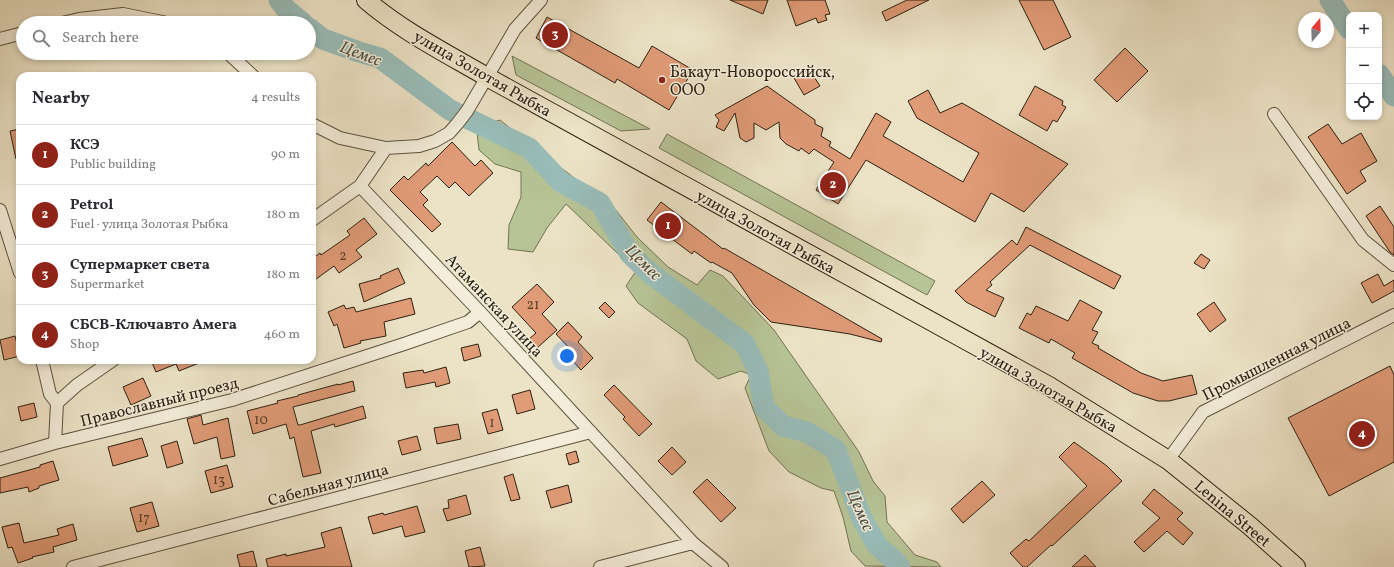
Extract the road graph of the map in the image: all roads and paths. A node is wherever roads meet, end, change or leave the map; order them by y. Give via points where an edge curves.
1 (366, 0) edge
2 (541, 0) edge
3 (105, 16) edge
4 (133, 16) edge
5 (16, 35) edge
6 (0, 39) edge
7 (236, 60) edge
8 (249, 72) edge
9 (487, 77) junction
10 (1274, 114) dead end
11 (316, 126) edge
12 (386, 148) junction
13 (360, 186) junction
14 (0, 210) edge
15 (316, 217) edge
16 (16, 260) edge
17 (1394, 265) edge
18 (480, 312) junction
19 (1394, 315) edge
20 (43, 364) edge
21 (107, 364) edge
22 (57, 403) junction
23 (591, 432) junction
24 (55, 443) junction
25 (0, 459) edge
26 (1168, 460) junction
27 (693, 543) junction
28 (73, 567) edge
29 (600, 567) edge
30 (722, 567) edge
31 (1296, 567) edge

1 - 9 highway, улица Золотая Рыбка via 419,37
2 - 9 street via 514,29
3 - 4 street
5 - 6 street
7 - 8 street
9 - 12 street via 467,111 449,133 419,146
9 - 26 highway, улица Золотая Рыбка via 1049,386
10 - 17 street via 1363,240
11 - 12 street via 340,138
12 - 13 street
13 - 15 street
13 - 18 street, Атаманская улица
14 - 16 street
18 - 23 street, Атаманская улица
18 - 24 street, Православный проезд via 468,322 232,400
19 - 26 street, Промышленная улица via 1204,412
20 - 22 street via 50,394
21 - 22 street
22 - 24 street
23 - 27 street, Атаманская улица
23 - 28 street, Сабельная улица
24 - 25 street, Православный проезд
26 - 31 highway, Lenina Street
27 - 29 street
27 - 30 street, Атаманская улица

